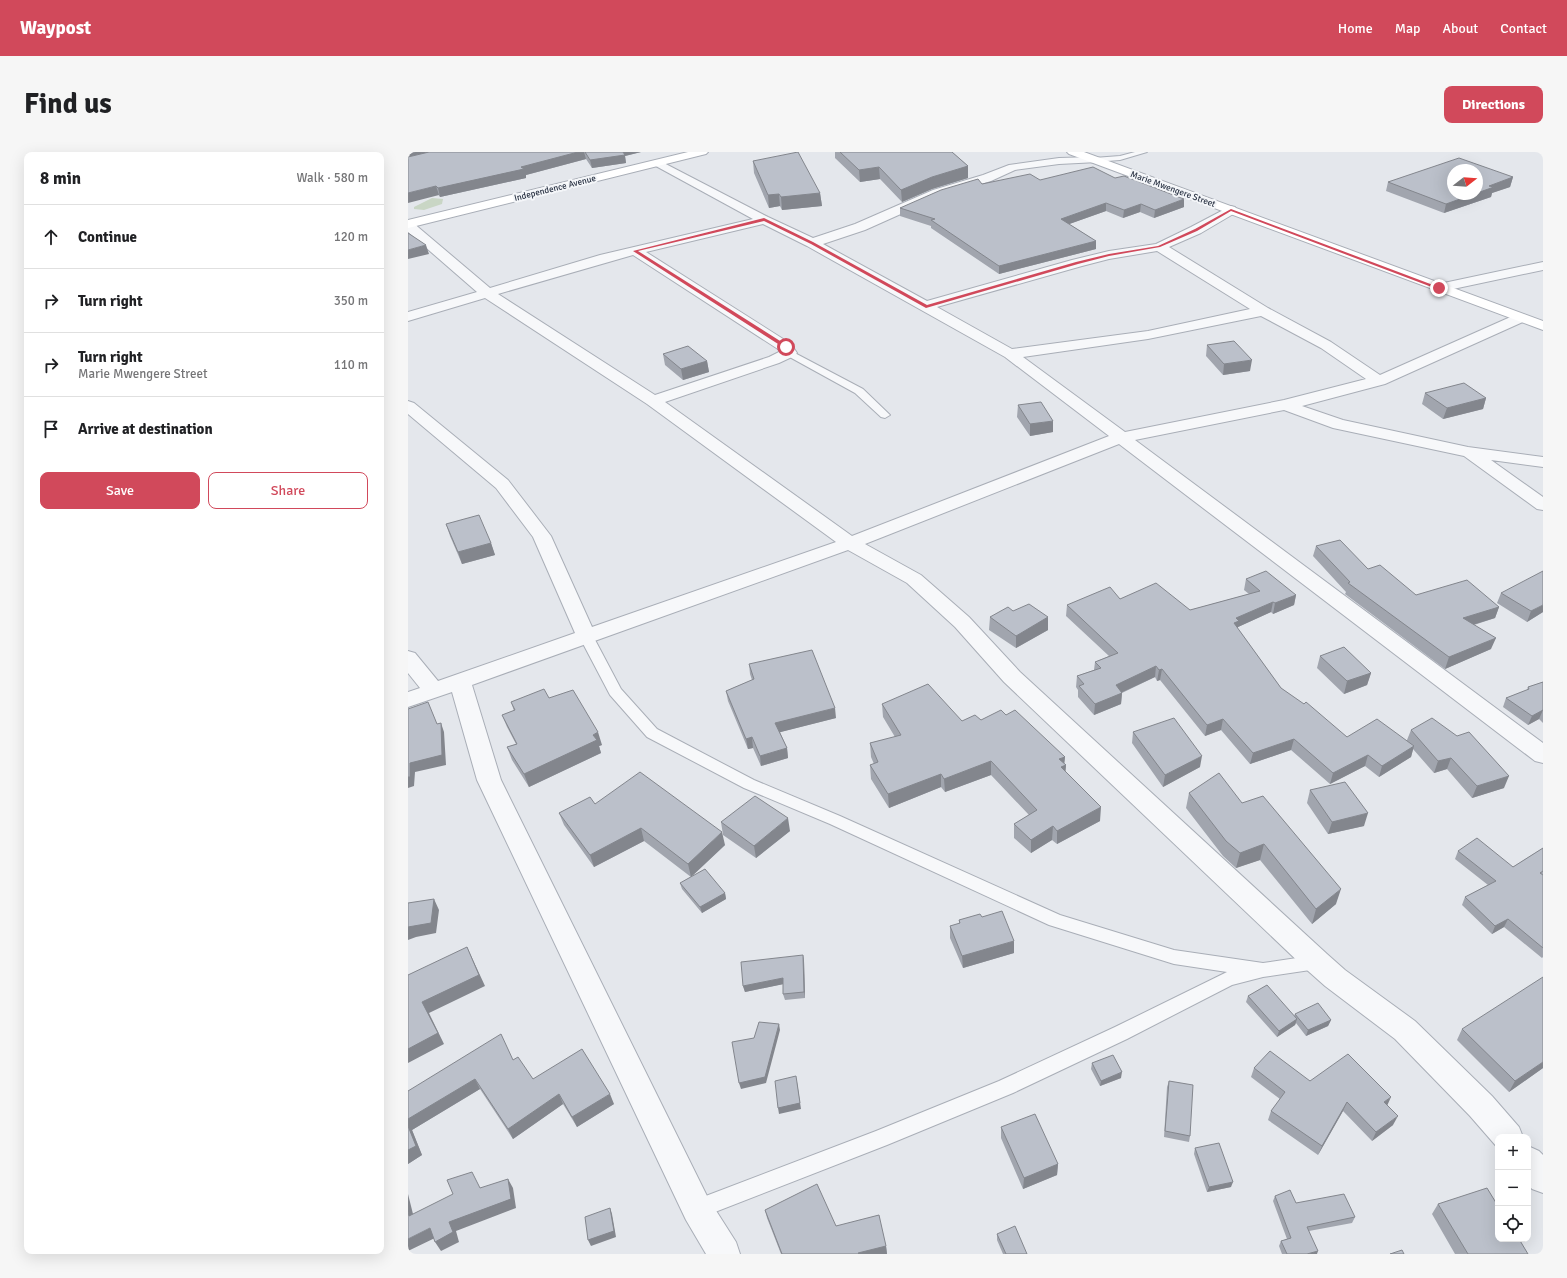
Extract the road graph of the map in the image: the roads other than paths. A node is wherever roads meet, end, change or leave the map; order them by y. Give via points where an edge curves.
1 (702, 152) edge
2 (1073, 152) edge
3 (1143, 152) edge
4 (1094, 160) junction
5 (658, 163) junction
6 (1231, 210) junction
7 (764, 220) junction
8 (408, 224) edge
9 (812, 243) junction
10 (1159, 246) junction
11 (635, 251) junction
12 (1543, 266) edge
13 (1439, 288) junction
14 (488, 294) junction
15 (926, 306) junction
16 (1263, 311) junction
17 (408, 317) edge
18 (1520, 318) junction
19 (1543, 326) edge
20 (789, 353) junction
21 (1010, 354) junction
22 (1379, 381) junction
23 (652, 401) junction
24 (1285, 405) junction
25 (408, 406) edge
26 (885, 415) dead end
27 (1120, 438) junction
28 (1468, 452) junction
29 (1543, 462) edge
30 (1543, 505) edge
31 (850, 543) junction
32 (586, 636) junction
33 (408, 658) edge
34 (460, 681) junction
35 (433, 690) junction
36 (408, 700) edge
37 (1543, 755) edge
38 (1317, 962) junction
39 (1263, 970) junction
40 (1505, 1134) edge
41 (1531, 1164) edge
42 (1543, 1178) edge
43 (697, 1209) junction
44 (724, 1254) edge

1 - 5 main road, Independence Avenue
2 - 4 main road, Marie Mwengere Street
3 - 4 lane via 1120,158
4 - 6 main road, Marie Mwengere Street
4 - 9 street via 1059,161 1013,167 987,178 936,193 860,227
5 - 7 street
5 - 8 main road, Independence Avenue
6 - 10 street via 1196,230
6 - 13 main road, Marie Mwengere Street
7 - 9 street
7 - 11 street
8 - 14 street
9 - 15 street
10 - 15 street via 1077,263
10 - 16 street
11 - 14 street
11 - 20 street via 786,347
12 - 13 street
13 - 18 main road, Marie Mwengere Street
14 - 17 street
14 - 23 street
15 - 21 street
16 - 21 street via 1155,334
16 - 22 street via 1326,345
18 - 19 main road, Marie Mwengere Street
18 - 22 street
20 - 23 street
20 - 26 lane via 859,391
21 - 27 street
22 - 24 street
23 - 31 street
24 - 27 street
24 - 28 street via 1339,424
25 - 32 street via 502,484 542,536
27 - 31 street
27 - 37 street
28 - 29 street
28 - 30 street
31 - 32 street
31 - 38 street via 914,579 962,622 1012,677
32 - 34 street
32 - 39 lane via 615,692 652,733 749,784 1056,920 1174,957
33 - 35 street
34 - 35 street
34 - 43 street via 489,780
35 - 36 street
38 - 39 lane
38 - 40 street via 1405,1030
39 - 43 lane via 1228,980 1006,1087 880,1139
41 - 42 street
43 - 44 street

